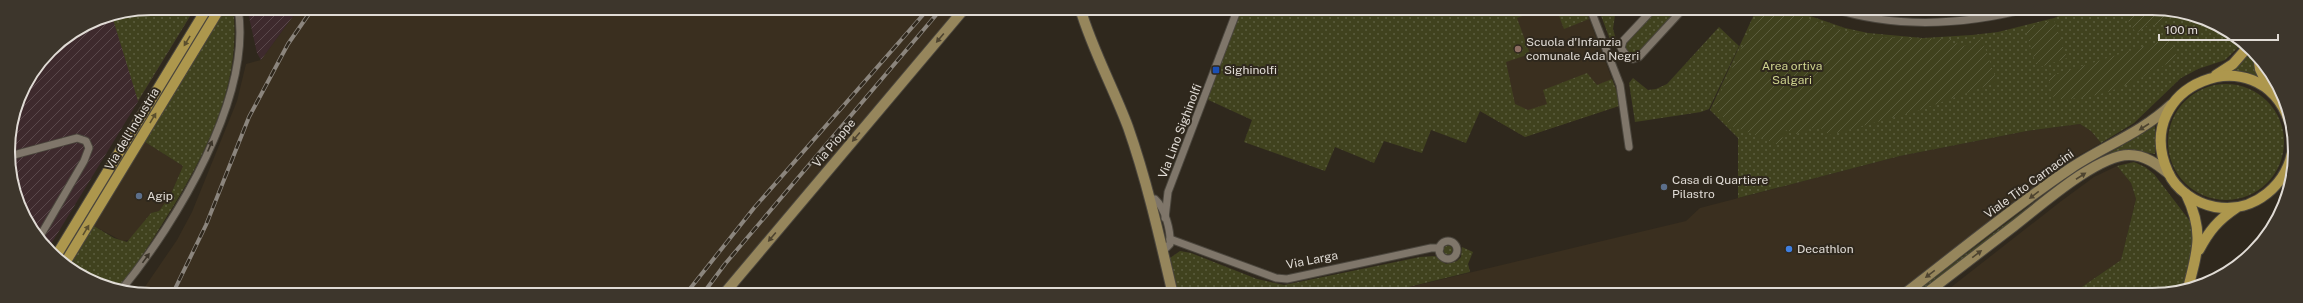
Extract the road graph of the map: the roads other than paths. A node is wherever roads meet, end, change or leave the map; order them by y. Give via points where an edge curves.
1 (203, 15) edge
2 (216, 15) edge
3 (239, 15) edge
4 (959, 15) edge
5 (1082, 15) edge
6 (1235, 15) edge
7 (1593, 15) edge
8 (1647, 15) edge
9 (1678, 15) edge
10 (1861, 15) edge
11 (1997, 15) edge
12 (2244, 51) edge
13 (2260, 68) edge
14 (2213, 77) junction
15 (2271, 92) junction
16 (2277, 99) edge
17 (2174, 102) junction
18 (1629, 147) dead end
19 (15, 155) edge
20 (2286, 170) edge
21 (2169, 174) junction
22 (2285, 177) edge
23 (2279, 182) junction
24 (2186, 194) junction
25 (1149, 200) junction
26 (2238, 207) junction
27 (1165, 218) junction
28 (42, 233) edge
29 (1170, 239) junction
30 (1440, 248) dead end
31 (1163, 251) junction
32 (59, 252) edge
33 (2197, 254) junction
34 (68, 260) edge
35 (2190, 282) edge
36 (125, 285) edge
37 (730, 288) edge
38 (1171, 288) edge
39 (1913, 288) edge
40 (1933, 288) edge

1 -> 32 main road, Via dell'Industria
34 -> 2 main road, Via dell'Industria
36 -> 3 street via 152,250 192,186 220,122 236,71
4 -> 37 street, Via Pioppe
5 - 25 street via 1128,127
6 - 27 street, Via Lino Sighinolfi via 1168,192
7 - 18 street via 1620,85
8 - 9 street via 1623,41 1622,48 1628,58 1639,57
10 - 11 street via 1883,20 1936,22 1973,20
12 - 14 main road via 2233,64
13 - 15 main road
14 - 15 main road via 2239,76
14 - 17 main road via 2192,85
15 - 16 main road
17 - 21 main road via 2163,123 2161,136 2161,149
17 -> 39 street, Viale Tito Carnacini via 2141,129 2054,180
19 - 28 street via 77,138 86,141 86,157
20 - 23 main road
21 - 24 main road
40 -> 21 street, Viale Tito Carnacini via 2066,187 2103,163 2118,157 2139,156 2150,160
22 - 23 main road
23 - 26 main road via 2261,198
24 - 26 main road via 2214,207
24 - 33 main road via 2196,217
25 - 27 street via 1155,199 1161,205
25 - 31 street
26 - 33 main road via 2212,228
27 - 29 street
29 - 30 street, Via Larga via 1276,278 1287,279
29 - 31 street via 1170,244
31 - 38 street
33 - 35 main road

